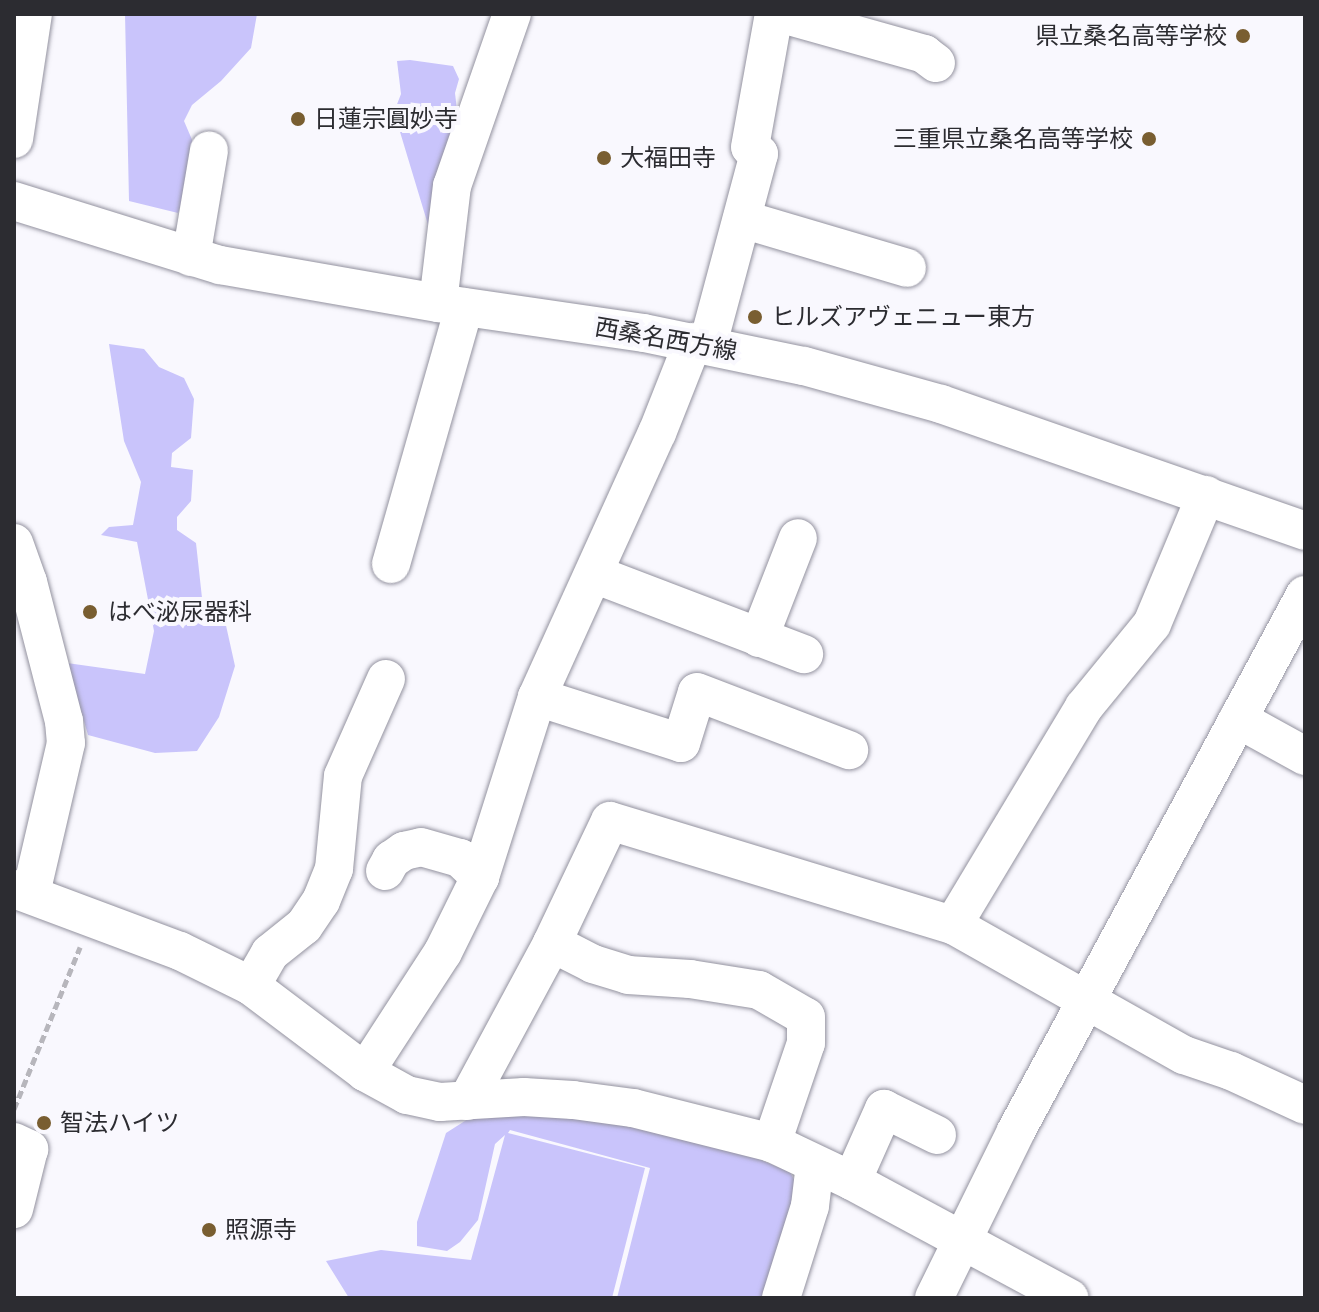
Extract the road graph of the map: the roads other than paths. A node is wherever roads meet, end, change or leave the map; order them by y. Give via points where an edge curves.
1 (33, 14) edge
2 (512, 14) edge
3 (774, 14) edge
4 (782, 14) edge
5 (936, 63) dead end
6 (14, 139) edge
7 (209, 151) dead end
8 (14, 201) edge
9 (742, 219) junction
10 (191, 257) junction
11 (907, 268) dead end
12 (451, 305) junction
13 (701, 343) junction
14 (1206, 495) junction
15 (1305, 531) edge
16 (798, 538) dead end
17 (14, 543) edge
18 (391, 564) dead end
19 (594, 574) junction
20 (1305, 595) edge
21 (759, 638) junction
22 (804, 654) dead end
23 (386, 679) dead end
24 (537, 697) junction
25 (1238, 719) junction
26 (849, 750) dead end
27 (1305, 756) edge
28 (385, 871) dead end
29 (480, 877) junction
30 (22, 892) edge
31 (953, 925) junction
32 (552, 943) junction
33 (251, 986) junction
34 (1085, 999) junction
35 (365, 1072) junction
36 (467, 1101) junction
37 (1305, 1105) edge
38 (937, 1135) dead end
39 (14, 1142) edge
40 (772, 1143) junction
41 (815, 1164) junction
42 (852, 1181) junction
43 (14, 1209) edge
44 (964, 1242) junction
45 (781, 1298) edge
46 (934, 1298) edge
47 (1069, 1298) edge

1 - 6 street
2 - 12 street via 452,186
3 - 9 street via 750,147 759,154
4 - 5 street via 924,54
7 - 10 street
8 - 10 street, 西桑名西方線
9 - 11 street
9 - 13 street
10 - 12 street, 西桑名西方線
12 - 13 street, 西桑名西方線
12 - 18 street
13 - 14 street, 西桑名西方線 via 941,404
13 - 19 street
14 - 15 street, 西桑名西方線
14 - 31 street via 1152,624 1084,707
16 - 21 street
17 - 30 street via 66,743
19 - 21 street
19 - 24 street
20 - 25 street
21 - 22 street
23 - 33 street via 343,776 334,869 321,901 304,926 270,953
24 - 26 street via 681,743 697,692
24 - 29 street
25 - 27 street
25 - 34 street
28 - 29 street via 404,851 421,847 460,858
29 - 35 street via 443,952
30 - 33 street via 180,951
31 - 32 street via 610,821
31 - 34 street
32 - 36 street
32 - 40 street via 628,975 759,990 806,1017 806,1043
33 - 35 street
34 - 37 street via 1184,1055
34 - 44 street
35 - 36 street via 407,1095
36 - 40 street via 573,1100 633,1108
38 - 42 street via 884,1109
39 - 43 street via 29,1149
40 - 41 street
41 - 42 street
41 - 45 street via 810,1206
42 - 44 street
44 - 46 street
44 - 47 street

